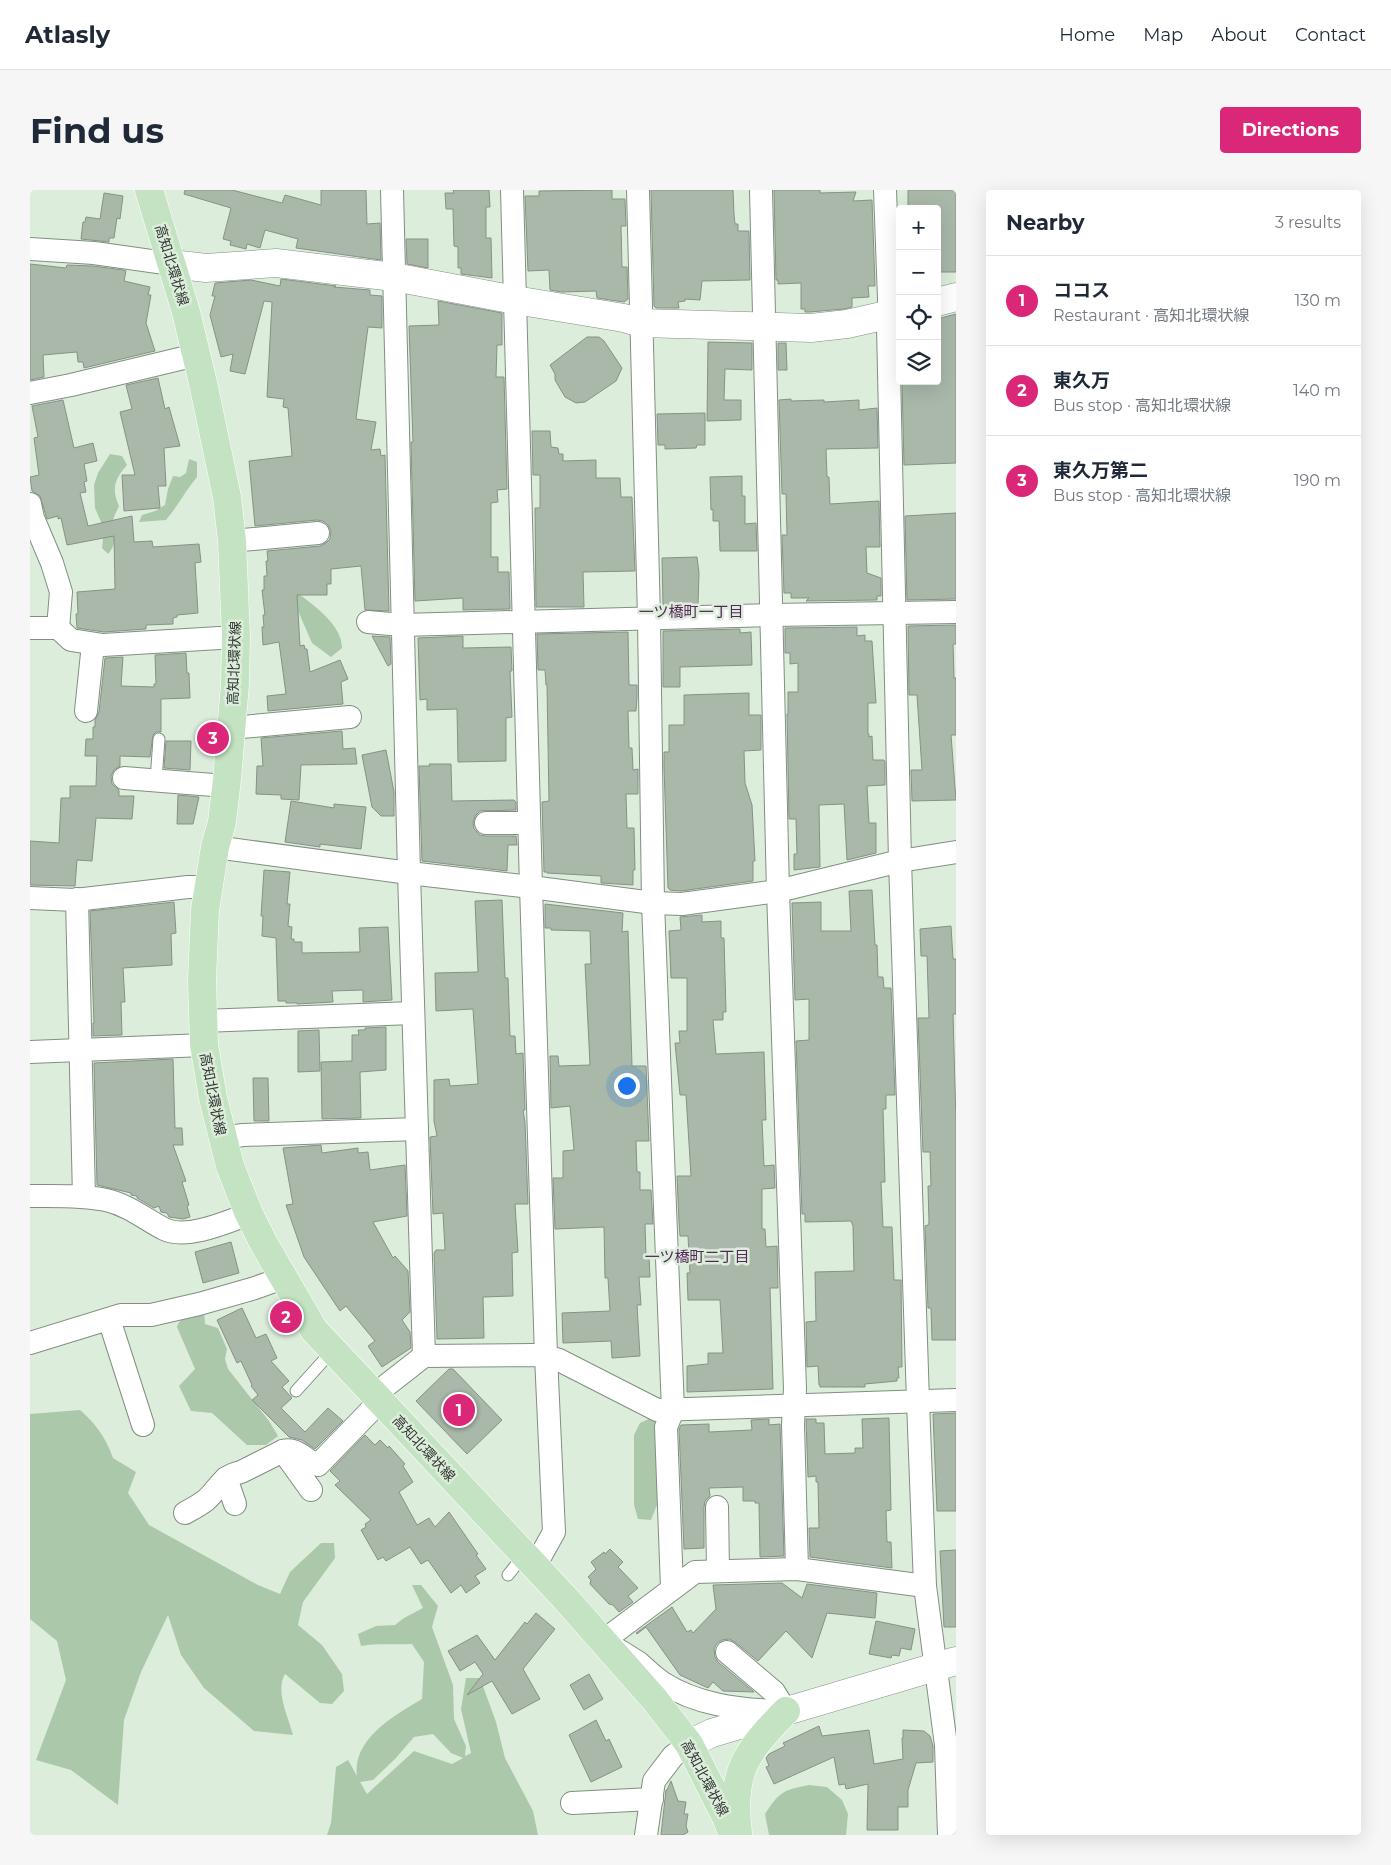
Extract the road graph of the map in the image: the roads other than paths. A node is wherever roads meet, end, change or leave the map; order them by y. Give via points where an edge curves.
1 (149, 190) edge
2 (392, 190) edge
3 (512, 190) edge
4 (638, 190) edge
5 (761, 190) edge
6 (885, 190) edge
7 (30, 249) edge
8 (172, 264) junction
9 (394, 277) junction
10 (956, 297) edge
11 (515, 300) junction
12 (941, 301) edge
13 (894, 313) edge
14 (641, 323) junction
15 (764, 327) junction
16 (196, 355) junction
17 (30, 393) edge
18 (30, 504) edge
19 (318, 533) dead end
20 (232, 541) junction
21 (956, 612) edge
22 (893, 613) junction
23 (772, 615) junction
24 (649, 618) junction
25 (523, 621) junction
26 (368, 622) dead end
27 (402, 625) junction
28 (30, 628) edge
29 (58, 628) junction
30 (236, 637) junction
31 (93, 644) junction
32 (86, 711) dead end
33 (350, 718) dead end
34 (230, 728) junction
35 (159, 739) dead end
36 (124, 778) dead end
37 (156, 780) junction
38 (226, 786) junction
39 (486, 823) dead end
40 (529, 823) junction
41 (215, 848) junction
42 (956, 852) edge
43 (900, 861) junction
44 (409, 873) junction
45 (208, 887) junction
46 (530, 887) junction
47 (778, 892) junction
48 (30, 898) edge
49 (76, 899) junction
50 (654, 903) junction
51 (413, 1013) junction
52 (203, 1033) junction
53 (80, 1050) junction
54 (30, 1052) edge
55 (417, 1129) junction
56 (221, 1138) junction
57 (30, 1196) edge
58 (84, 1197) junction
59 (249, 1214) junction
60 (283, 1278) junction
61 (109, 1319) junction
62 (30, 1343) edge
63 (333, 1350) junction
64 (424, 1356) junction
65 (546, 1356) junction
66 (296, 1390) dead end
67 (377, 1398) junction
68 (956, 1400) edge
69 (918, 1401) junction
70 (795, 1405) junction
71 (673, 1410) junction
72 (143, 1425) dead end
73 (283, 1451) junction
74 (226, 1478) junction
75 (311, 1490) dead end
76 (235, 1504) dead end
77 (717, 1507) dead end
78 (185, 1513) dead end
79 (522, 1565) junction
80 (798, 1569) junction
81 (718, 1571) junction
82 (925, 1586) junction
83 (672, 1588) junction
84 (603, 1640) junction
85 (727, 1652) dead end
86 (946, 1664) edge
87 (786, 1711) junction
88 (689, 1744) junction
89 (652, 1799) junction
90 (572, 1803) dead end
91 (953, 1811) edge
92 (646, 1835) edge
93 (733, 1835) edge
94 (738, 1835) edge
95 (949, 1835) edge

1 - 8 main road, 高知北環状線
2 - 9 street
3 - 11 street
4 - 14 street
5 - 15 street
6 - 13 street
7 - 8 street via 94,253
8 - 9 street via 206,268 276,264
8 - 16 main road, 高知北環状線
9 - 11 street
9 - 27 street
10 - 12 street
11 - 14 street
11 - 25 street
13 - 15 street via 811,328
13 - 22 street
14 - 15 street
14 - 24 street
15 - 23 street
16 - 17 street
16 - 20 main road, 高知北環状線 via 226,488
18 - 29 street via 61,592
19 - 20 street
20 - 30 main road, 高知北環状線
21 - 22 street
22 - 23 street
22 - 43 street
23 - 24 street
23 - 47 street
24 - 25 street
24 - 50 street
25 - 27 street
25 - 40 street
26 - 27 street
27 - 44 street
28 - 29 street
29 - 31 street via 71,640
30 - 31 street
30 - 34 main road, 高知北環状線
31 - 32 street
33 - 34 street
34 - 38 main road, 高知北環状線
35 - 37 lane
36 - 37 street
37 - 38 street
38 - 41 main road, 高知北環状線
39 - 40 street
40 - 46 street
41 - 44 street
41 - 45 main road, 高知北環状線
42 - 43 street
43 - 47 street
43 - 69 street
44 - 46 street
44 - 51 street
45 - 49 street
45 - 52 main road, 高知北環状線 via 203,938
46 - 50 street
46 - 65 street
47 - 50 street via 682,904
47 - 70 street
48 - 49 street
49 - 53 street
50 - 71 street
51 - 52 street
51 - 55 street
52 - 53 street
52 - 56 main road, 高知北環状線
53 - 54 street
53 - 58 street
55 - 56 street
55 - 64 street
56 - 59 main road, 高知北環状線
57 - 58 street
58 - 59 street via 118,1203 163,1228 180,1233 223,1224
59 - 60 main road, 高知北環状線
60 - 61 street via 199,1304
60 - 63 main road, 高知北環状線 via 314,1330
61 - 62 street
61 - 72 street
63 - 66 lane
63 - 67 main road, 高知北環状線
64 - 65 street
64 - 67 street
65 - 71 street via 657,1410
65 - 79 street via 554,1532
67 - 73 street via 318,1465 296,1451
67 - 79 main road, 高知北環状線
68 - 69 street
69 - 70 street
69 - 82 street
70 - 71 street
70 - 80 street
71 - 83 street via 666,1427
73 - 74 street
73 - 75 street
74 - 76 street
74 - 78 street via 207,1499
77 - 81 street
79 - 84 main road, 高知北環状線
80 - 81 street
80 - 82 street
81 - 83 street via 695,1572
82 - 86 street
83 - 84 street
84 - 87 street via 662,1682 688,1696 736,1708
84 - 88 main road, 高知北環状線 via 656,1700
85 - 87 street via 774,1692
86 - 87 street
86 - 91 street via 946,1745
87 - 88 street
87 - 94 main road via 750,1751 742,1768 736,1796
88 - 89 street via 672,1756 654,1781
88 - 93 main road, 高知北環状線
89 - 90 street
89 - 92 street
91 - 95 street

